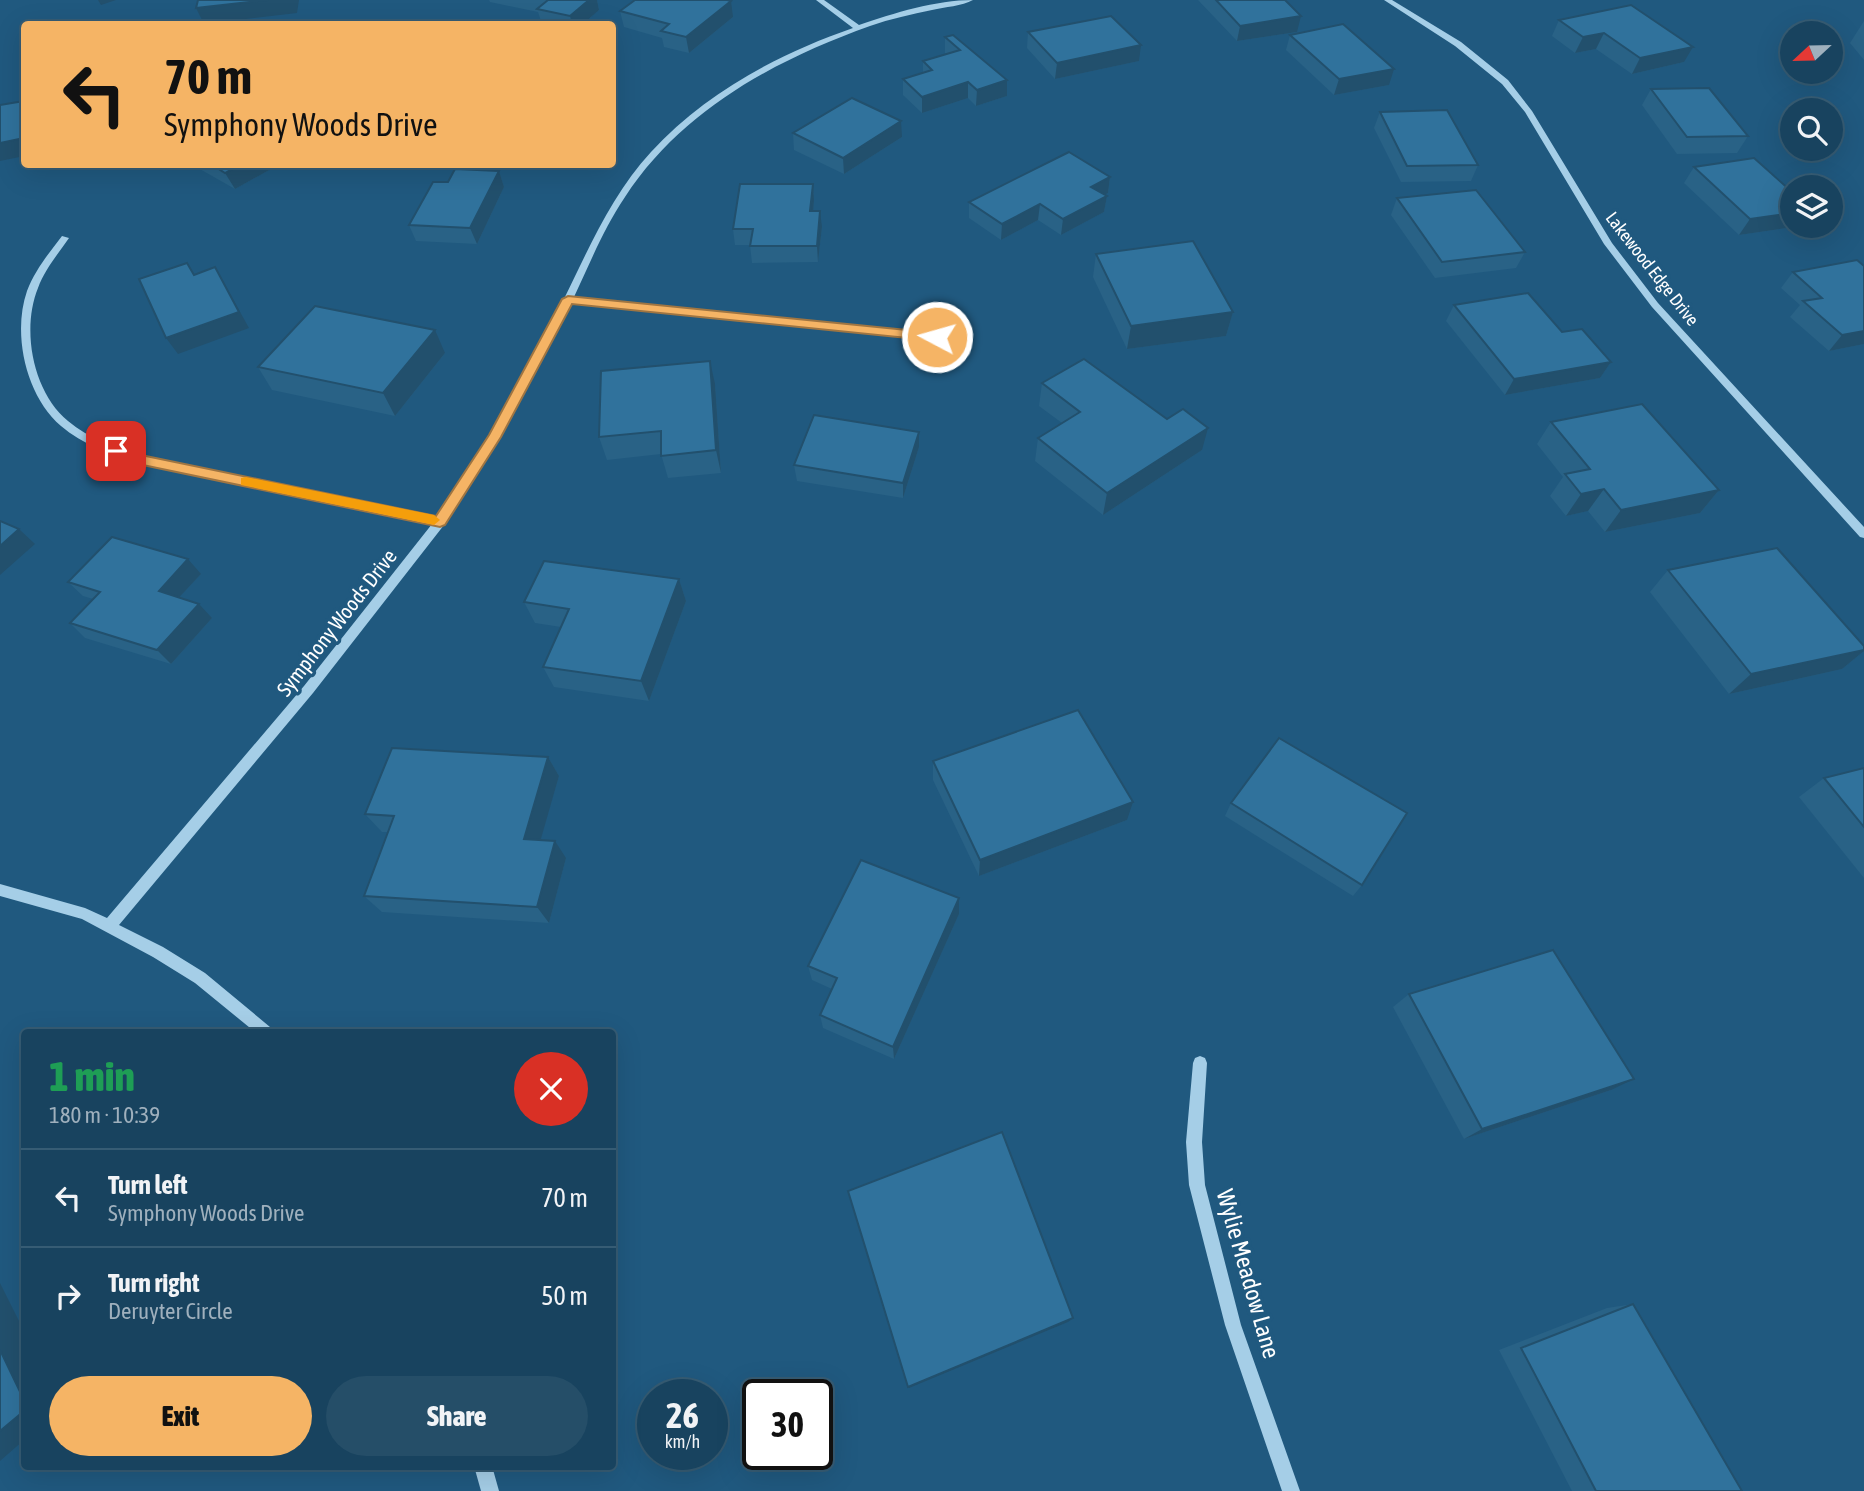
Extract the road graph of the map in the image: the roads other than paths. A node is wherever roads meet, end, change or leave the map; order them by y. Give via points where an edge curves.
1 (819, 0) edge
2 (970, 0) edge
3 (1387, 0) edge
4 (858, 28) junction
5 (65, 238) dead end
6 (568, 299) junction
7 (937, 337) dead end
8 (440, 522) junction
9 (1864, 534) edge
10 (0, 890) edge
11 (108, 927) junction
12 (261, 1029) edge
13 (1200, 1063) dead end
14 (485, 1470) edge
15 (490, 1491) edge
16 (1291, 1491) edge

1 - 4 street
2 - 4 street, Symphony Woods Drive
3 - 9 street, Lakewood Edge Drive via 1458,44 1505,82 1528,111 1608,244 1655,305
4 - 6 street, Symphony Woods Drive via 785,59 695,115 656,152 623,193
5 - 8 street via 44,265 27,314 30,360 44,402 59,420 93,443 138,460
6 - 7 street
6 - 8 street, Symphony Woods Drive via 495,437
8 - 11 street, Symphony Woods Drive via 306,695
10 - 11 street via 85,914
11 - 12 street via 200,978
13 - 16 street, Wylie Meadow Lane via 1194,1142 1197,1185 1233,1325
14 - 15 street

